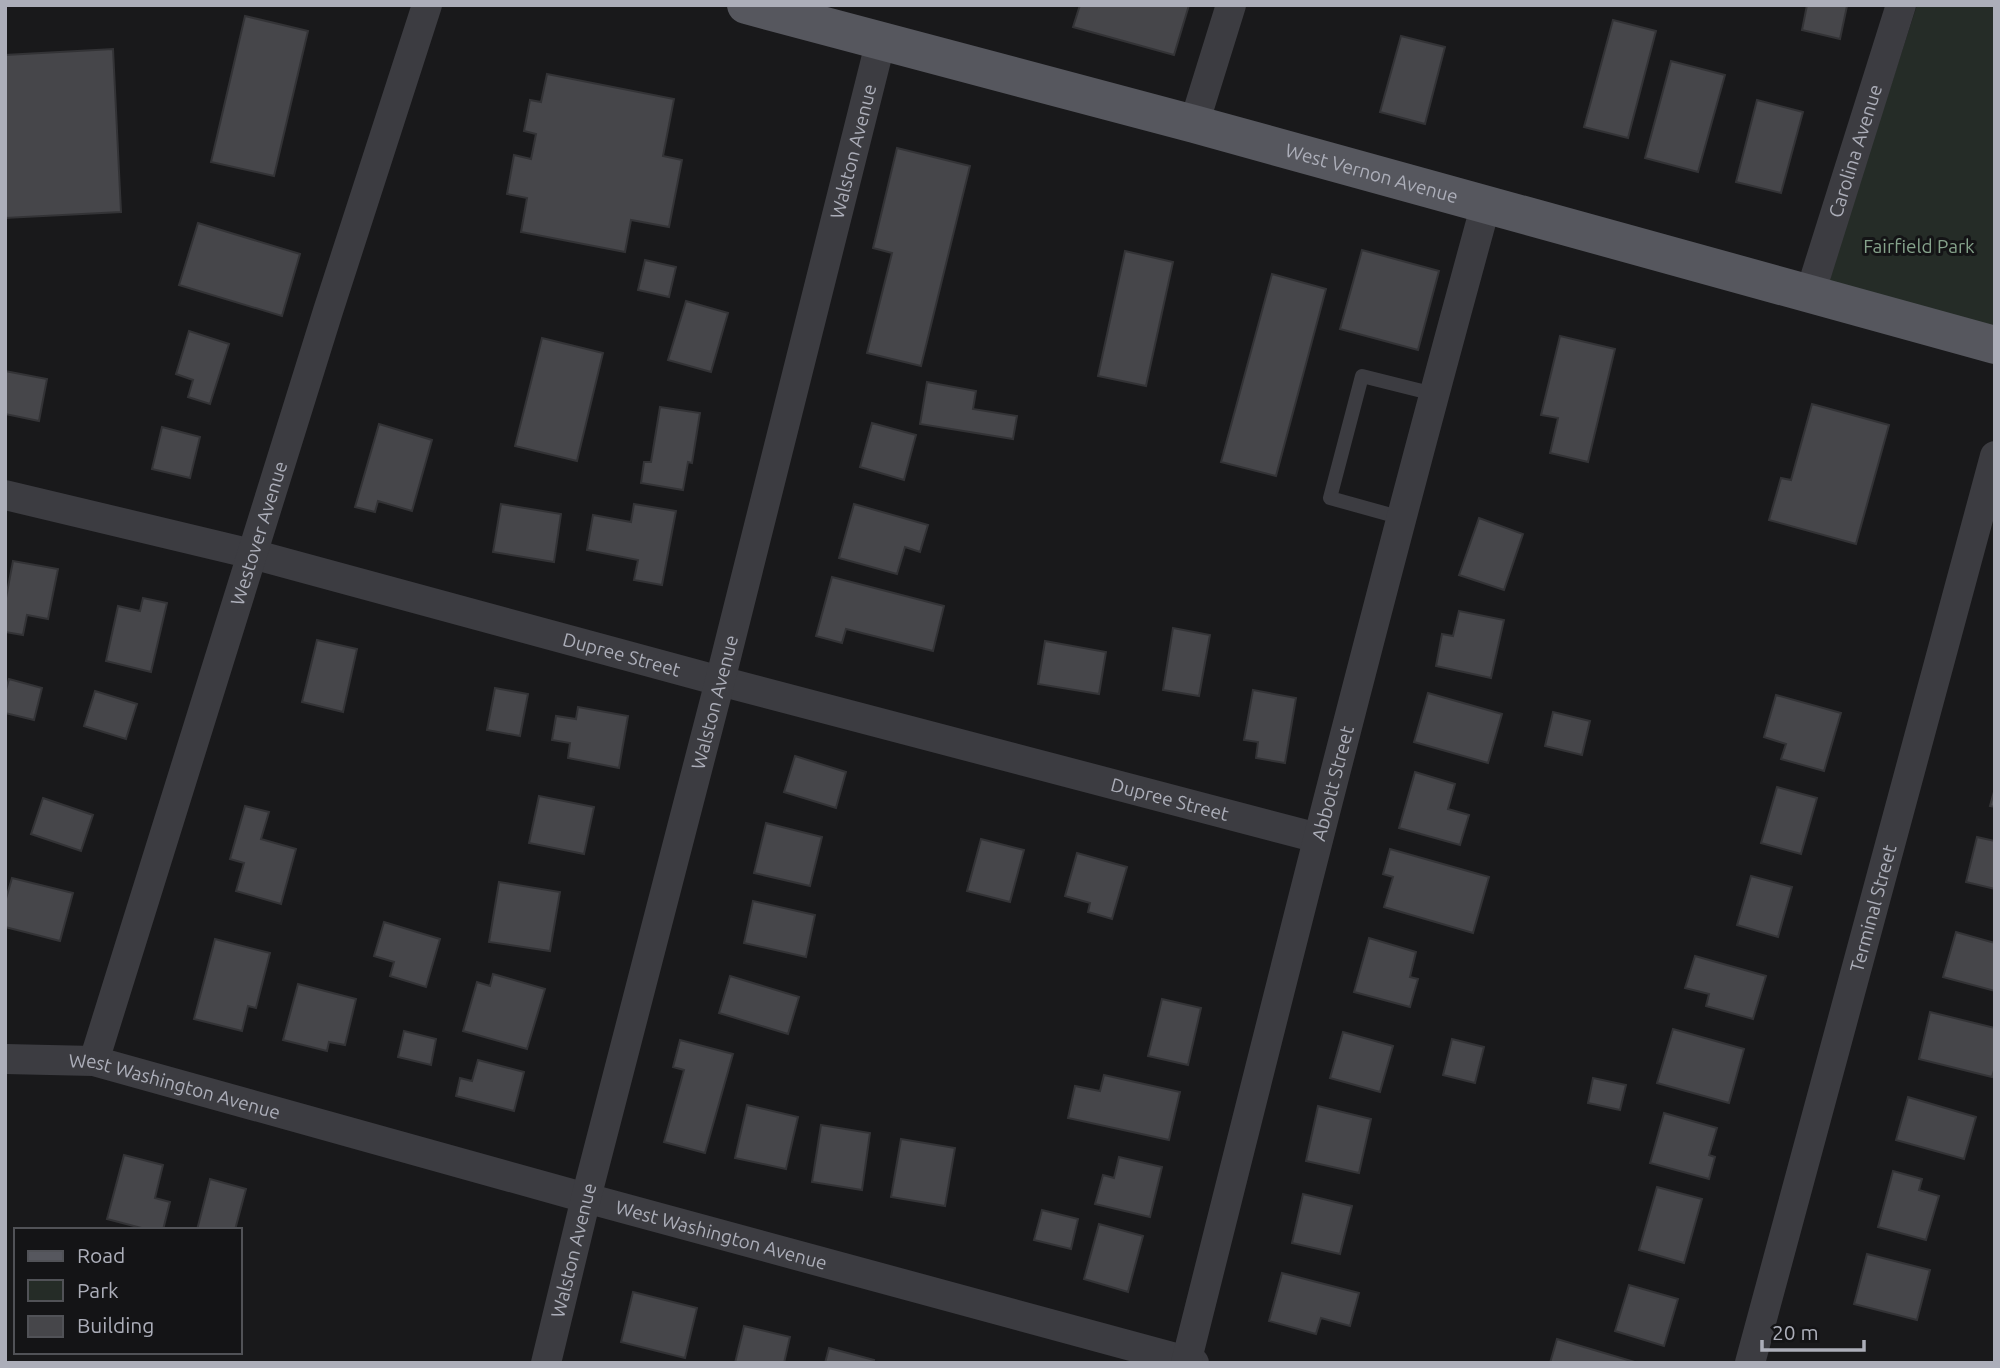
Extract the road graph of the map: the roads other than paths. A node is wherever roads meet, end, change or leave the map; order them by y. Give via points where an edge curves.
1 (427, 5) edge
2 (746, 5) edge
3 (1231, 5) edge
4 (1901, 5) edge
5 (881, 40) junction
6 (1194, 124) junction
7 (1486, 204) junction
8 (1810, 294) junction
9 (1995, 345) edge
10 (1434, 394) junction
11 (1995, 456) edge
12 (5, 495) edge
13 (1402, 518) junction
14 (252, 554) junction
15 (720, 681) junction
16 (1318, 838) junction
17 (5, 1059) edge
18 (94, 1061) junction
19 (586, 1198) junction
20 (1189, 1362) edge
21 (546, 1363) edge
22 (1750, 1363) edge

1 - 14 street, Westover Avenue
2 - 5 main road, West Vernon Avenue
3 - 6 street
4 - 8 street, Carolina Avenue
5 - 6 main road, West Vernon Avenue
5 - 15 street, Walston Avenue
6 - 7 main road, West Vernon Avenue
7 - 8 main road, West Vernon Avenue
7 - 10 street, Abbott Street
8 - 9 main road, West Vernon Avenue
10 - 13 street, Abbott Street
10 - 13 lane via 1362,376 1330,498
11 - 22 street, Terminal Street
12 - 14 street, Dupree Street
13 - 16 street, Abbott Street
14 - 15 street, Dupree Street
14 - 18 street, Westover Avenue
15 - 16 street, Dupree Street
15 - 19 street, Walston Avenue
16 - 20 street, Abbott Street
17 - 18 street, West Washington Avenue
18 - 19 street, West Washington Avenue
19 - 20 street, West Washington Avenue
19 - 21 street, Walston Avenue

